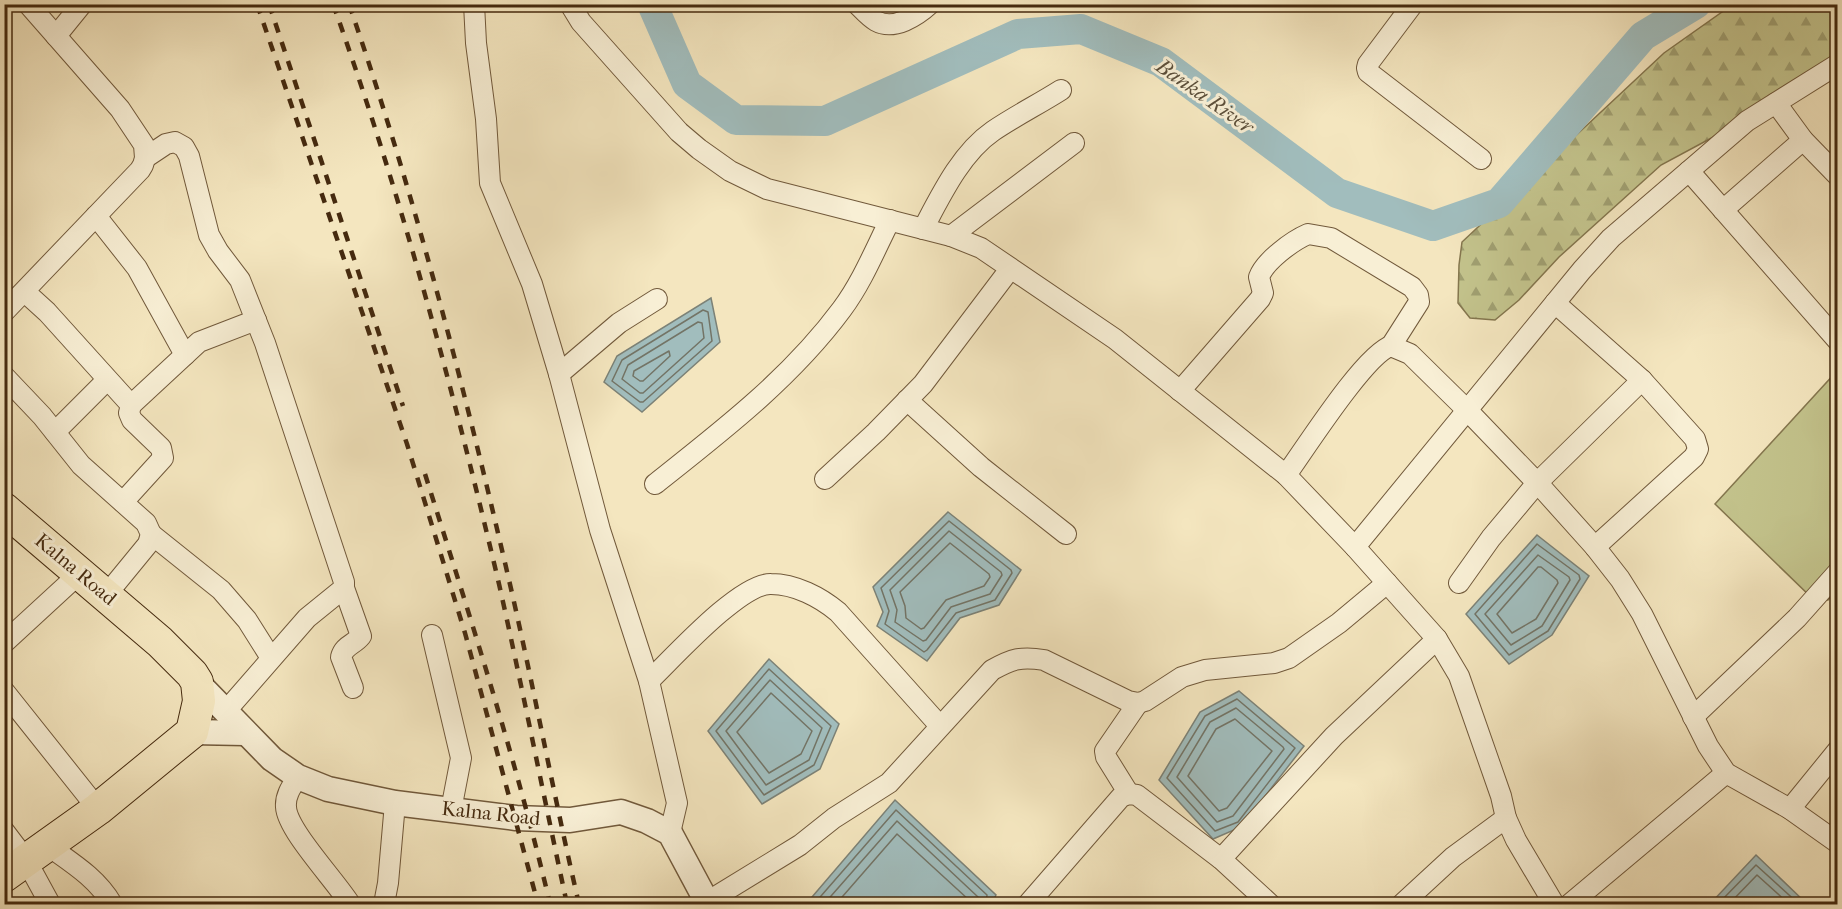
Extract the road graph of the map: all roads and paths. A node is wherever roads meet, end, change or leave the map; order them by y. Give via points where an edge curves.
1 (28, 4) edge
2 (82, 4) edge
3 (474, 4) edge
4 (570, 4) edge
5 (857, 4) edge
6 (930, 4) edge
7 (1413, 4) edge
8 (56, 36) junction
9 (1838, 64) edge
10 (1061, 90) dead end
11 (1776, 103) junction
12 (1803, 140) junction
13 (1074, 143) dead end
14 (145, 158) junction
15 (1481, 159) dead end
16 (1689, 171) junction
17 (1838, 176) edge
18 (1723, 210) junction
19 (96, 216) junction
20 (890, 220) junction
21 (923, 229) junction
22 (951, 236) junction
23 (1010, 269) junction
24 (25, 292) junction
25 (657, 299) dead end
26 (1555, 303) junction
27 (4, 312) edge
28 (256, 320) junction
29 (1838, 341) edge
30 (1391, 346) junction
31 (185, 355) junction
32 (559, 374) junction
33 (4, 376) edge
34 (107, 380) junction
35 (1642, 380) junction
36 (1180, 391) junction
37 (907, 400) junction
38 (131, 405) junction
39 (1467, 410) junction
40 (55, 432) junction
41 (1286, 475) junction
42 (825, 479) dead end
43 (1537, 483) junction
44 (655, 484) dead end
45 (123, 502) junction
46 (4, 509) edge
47 (151, 534) junction
48 (1066, 534) dead end
49 (1355, 547) junction
50 (1595, 547) junction
51 (1838, 572) edge
52 (81, 573) junction
53 (1388, 583) junction
54 (1459, 583) dead end
55 (344, 588) junction
56 (107, 594) junction
57 (432, 635) dead end
58 (1437, 639) junction
59 (4, 643) edge
60 (271, 658) junction
61 (649, 681) junction
62 (197, 682) junction
63 (353, 688) dead end
64 (4, 691) edge
65 (1138, 703) junction
66 (225, 712) junction
67 (1693, 717) junction
68 (940, 726) junction
69 (192, 732) junction
70 (245, 733) junction
71 (1838, 750) edge
72 (1726, 773) junction
73 (298, 777) junction
74 (1129, 794) junction
75 (395, 803) junction
76 (98, 809) junction
77 (1790, 809) junction
78 (451, 810) junction
79 (1506, 818) junction
80 (4, 831) edge
81 (670, 833) junction
82 (1838, 843) edge
83 (1221, 859) junction
84 (26, 861) edge
85 (707, 903) edge
86 (50, 904) edge
87 (112, 904) edge
88 (350, 904) edge
89 (384, 904) edge
90 (1028, 904) edge
91 (1270, 904) edge
92 (1401, 904) edge
93 (1554, 904) edge
94 (1570, 904) edge

1 - 8 street
2 - 8 street
3 - 32 street via 490,183 532,284
4 - 20 street via 581,22 679,132 730,171 767,189
5 - 6 street via 874,20 888,24 897,24
7 - 15 street via 1368,64 1368,72
8 - 14 street via 120,109 144,145
9 - 11 street
10 - 21 street via 991,132 963,161
11 - 12 street
11 - 16 street via 1747,121
12 - 17 street
12 - 18 street
13 - 22 street
14 - 19 street via 140,170
14 - 28 street via 166,144 175,142 184,147 209,235 240,280
16 - 18 street
16 - 26 street via 1611,238
18 - 29 street
19 - 24 street
19 - 31 street via 137,268
20 - 21 street
20 - 44 street via 848,300 788,371 728,426
21 - 22 street
22 - 23 street via 981,248
23 - 36 street via 1115,339
23 - 37 street
24 - 27 street
24 - 34 street
25 - 32 street via 619,323
26 - 35 street
26 - 39 street
28 - 31 street via 207,338
28 - 55 street
30 - 36 street via 1419,302 1413,287 1331,238 1308,234 1287,246 1263,269 1259,277 1263,293 1260,299
30 - 39 street via 1410,354
30 - 41 street via 1370,361 1348,387
31 - 38 street
32 - 61 street via 600,530
33 - 40 street
34 - 38 street
34 - 40 street
35 - 43 street
35 - 50 street via 1695,439 1698,449 1694,457
36 - 41 street
37 - 42 street
37 - 48 street via 981,467
38 - 45 street via 132,420 161,448 163,458
39 - 43 street
39 - 49 street
40 - 45 street via 81,465
41 - 49 street
43 - 50 street
43 - 54 street
45 - 47 street
46 - 52 main road, Kalna Road
47 - 56 street
47 - 60 street via 221,590 247,620
49 - 53 street
50 - 67 street via 1642,614
51 - 67 street via 1797,618
52 - 56 main road, Kalna Road
52 - 59 street
53 - 58 street
53 - 65 street via 1289,658 1205,670 1182,677
55 - 60 street via 307,618
55 - 63 street via 361,636 347,646 341,657
56 - 62 main road, Kalna Road
57 - 78 street via 461,758
58 - 79 street via 1460,676
58 - 83 street via 1334,736
60 - 66 street
61 - 68 street via 734,600 755,587 770,584 800,590 838,612
61 - 81 street via 677,803
62 - 66 street, Kalna Road
62 - 69 main road via 200,701
64 - 76 street
65 - 68 street via 1030,657 1013,659 992,670
65 - 74 street via 1106,751
66 - 70 street, Kalna Road
67 - 72 street
68 - 85 street via 889,783
69 - 70 street
69 - 76 main road
70 - 73 street, Kalna Road
71 - 77 street
72 - 77 street
72 - 94 street
73 - 75 street, Kalna Road via 328,789
73 - 88 street via 287,795 291,827
74 - 83 street via 1137,795
74 - 90 street via 1121,797
75 - 78 street, Kalna Road
75 - 89 street
76 - 84 main road
77 - 82 street
78 - 81 street, Kalna Road via 570,820 621,812
79 - 92 street via 1453,857
79 - 93 street
80 - 84 street
81 - 85 street
83 - 91 street
84 - 86 street
84 - 87 street via 88,875

